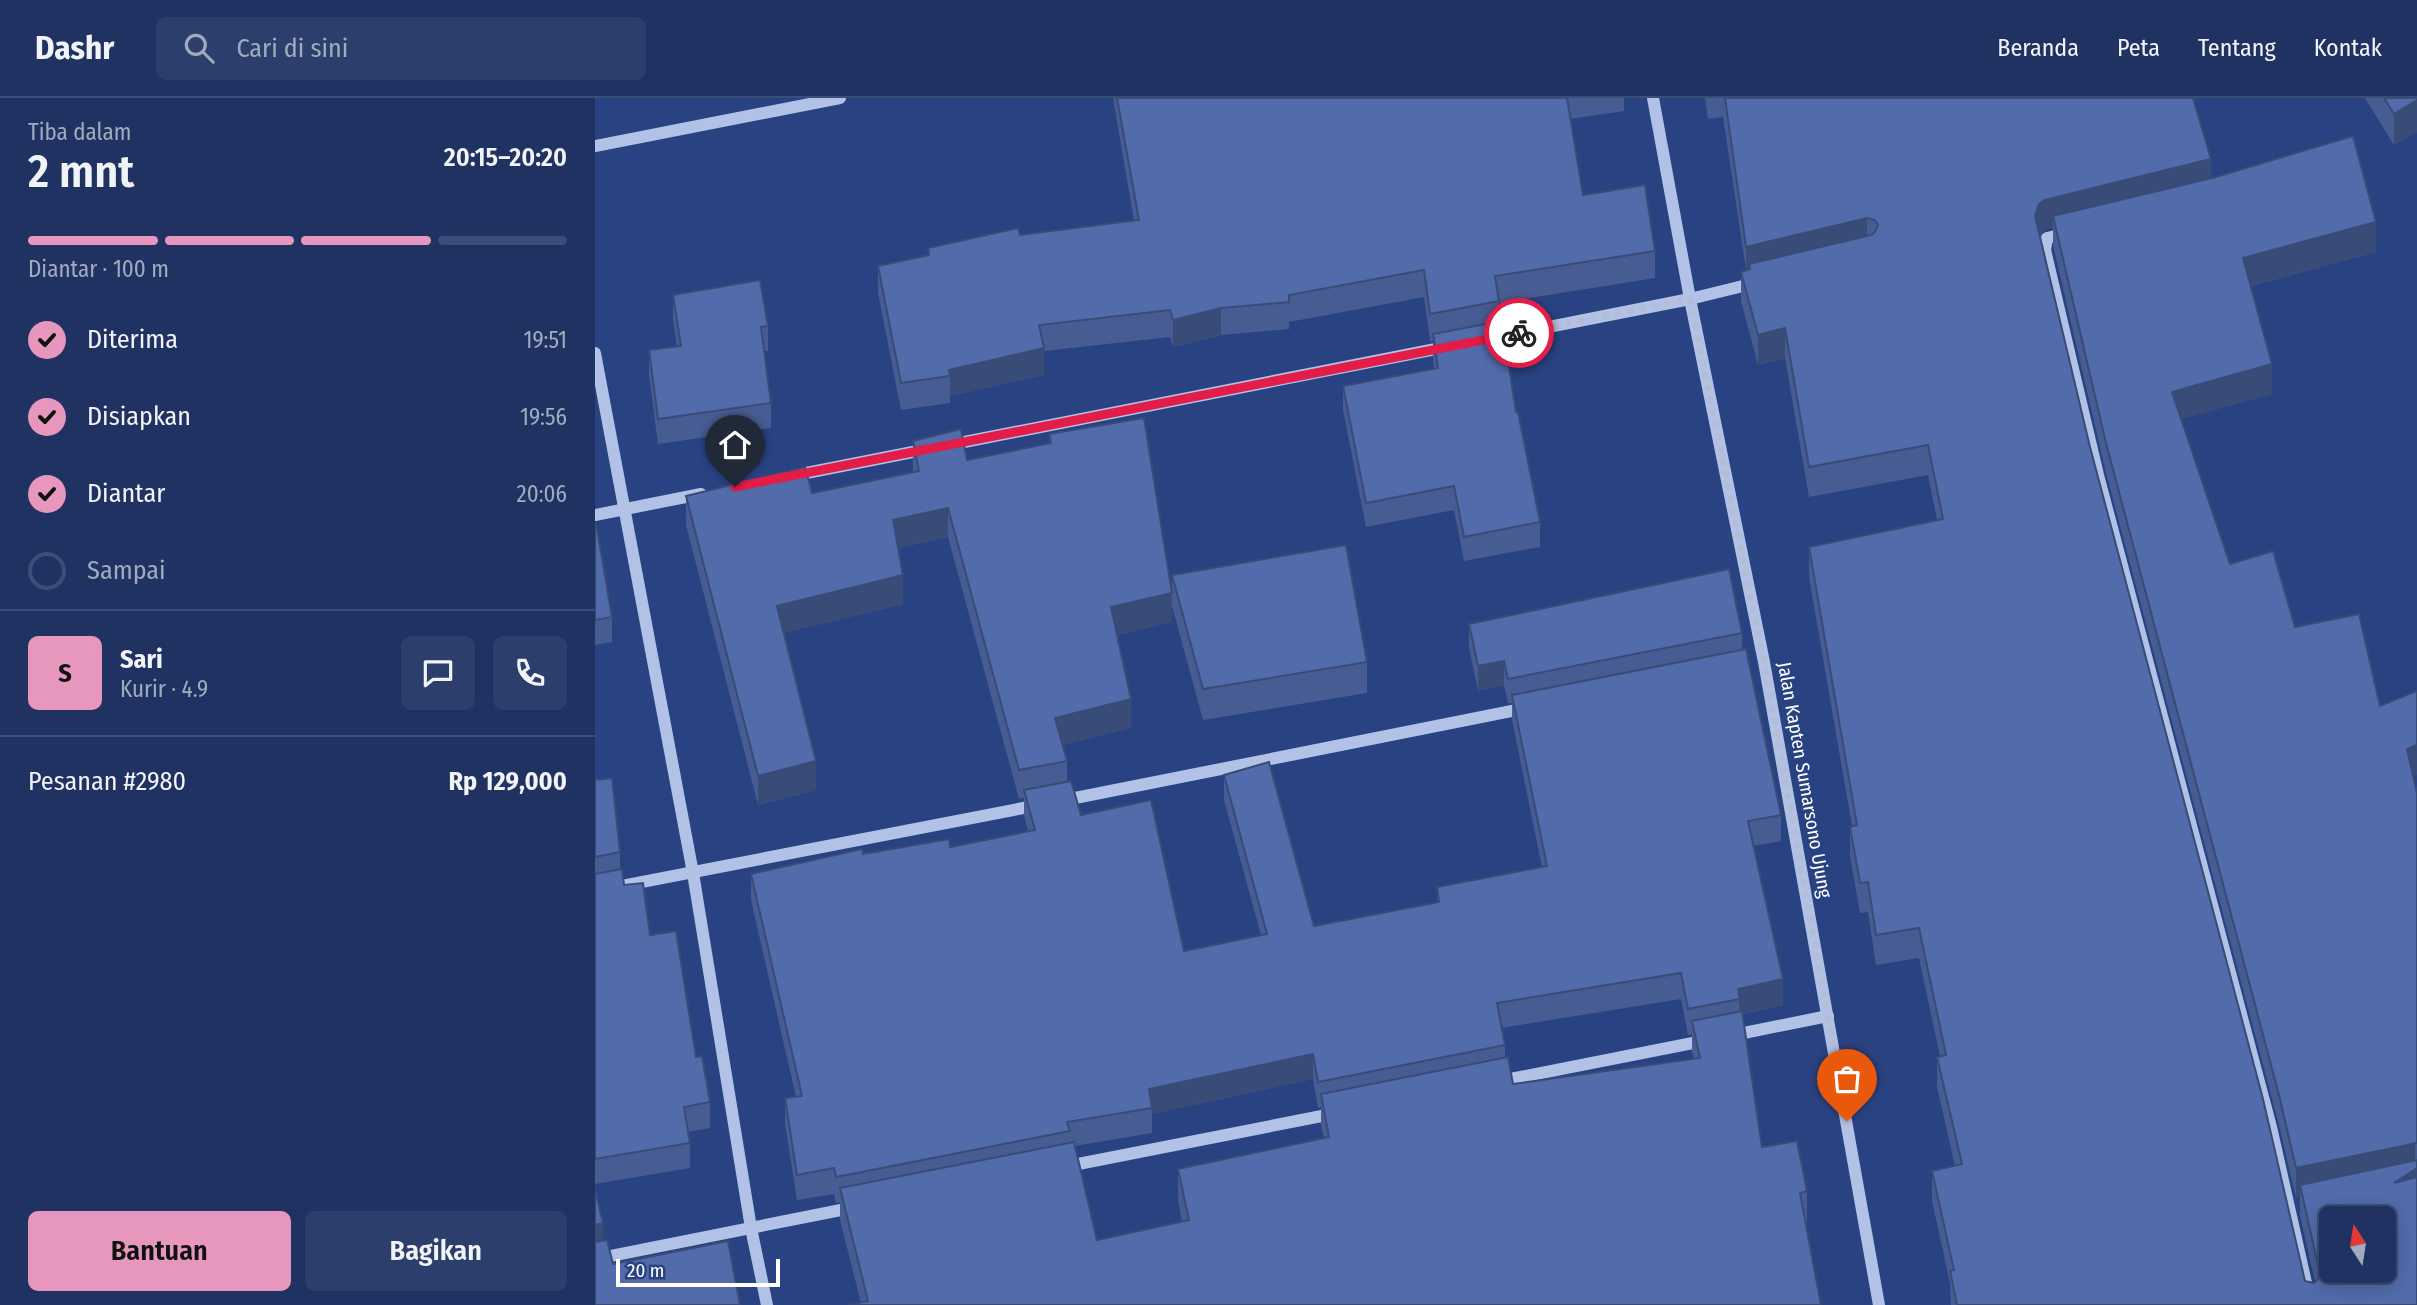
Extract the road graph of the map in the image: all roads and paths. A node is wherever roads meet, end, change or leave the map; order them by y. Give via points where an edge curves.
1 (840, 98) edge
2 (1653, 98) edge
3 (595, 146) edge
4 (2083, 230) edge
5 (1767, 280) edge
6 (1690, 299) junction
7 (1471, 342) edge
8 (1458, 345) edge
9 (595, 353) edge
10 (776, 479) edge
11 (708, 493) edge
12 (626, 509) junction
13 (595, 515) edge
14 (1764, 662) junction
15 (1750, 664) edge
16 (1544, 705) edge
17 (693, 873) junction
18 (595, 891) edge
19 (1828, 1016) junction
20 (1487, 1083) edge
21 (1351, 1110) edge
22 (1051, 1169) edge
23 (874, 1204) edge
24 (751, 1228) junction
25 (595, 1259) edge
26 (767, 1305) edge
27 (1879, 1305) edge
28 (2311, 1305) edge

1 - 3 street
2 - 6 street, Jalan Kapten Sumarsono Ujung
4 - 28 street via 2047,238 2045,250 2098,475 2296,1207
5 - 6 street
6 - 7 street
6 - 14 street, Jalan Kapten Sumarsono Ujung
8 - 10 street
9 - 12 street
11 - 12 street
12 - 13 street
12 - 17 street
14 - 15 street
14 - 19 street, Jalan Kapten Sumarsono Ujung
16 - 17 street
17 - 18 street
17 - 24 street
19 - 20 street
19 - 27 street, Jalan Kapten Sumarsono Ujung
21 - 22 street
23 - 24 street
24 - 25 street
24 - 26 street

